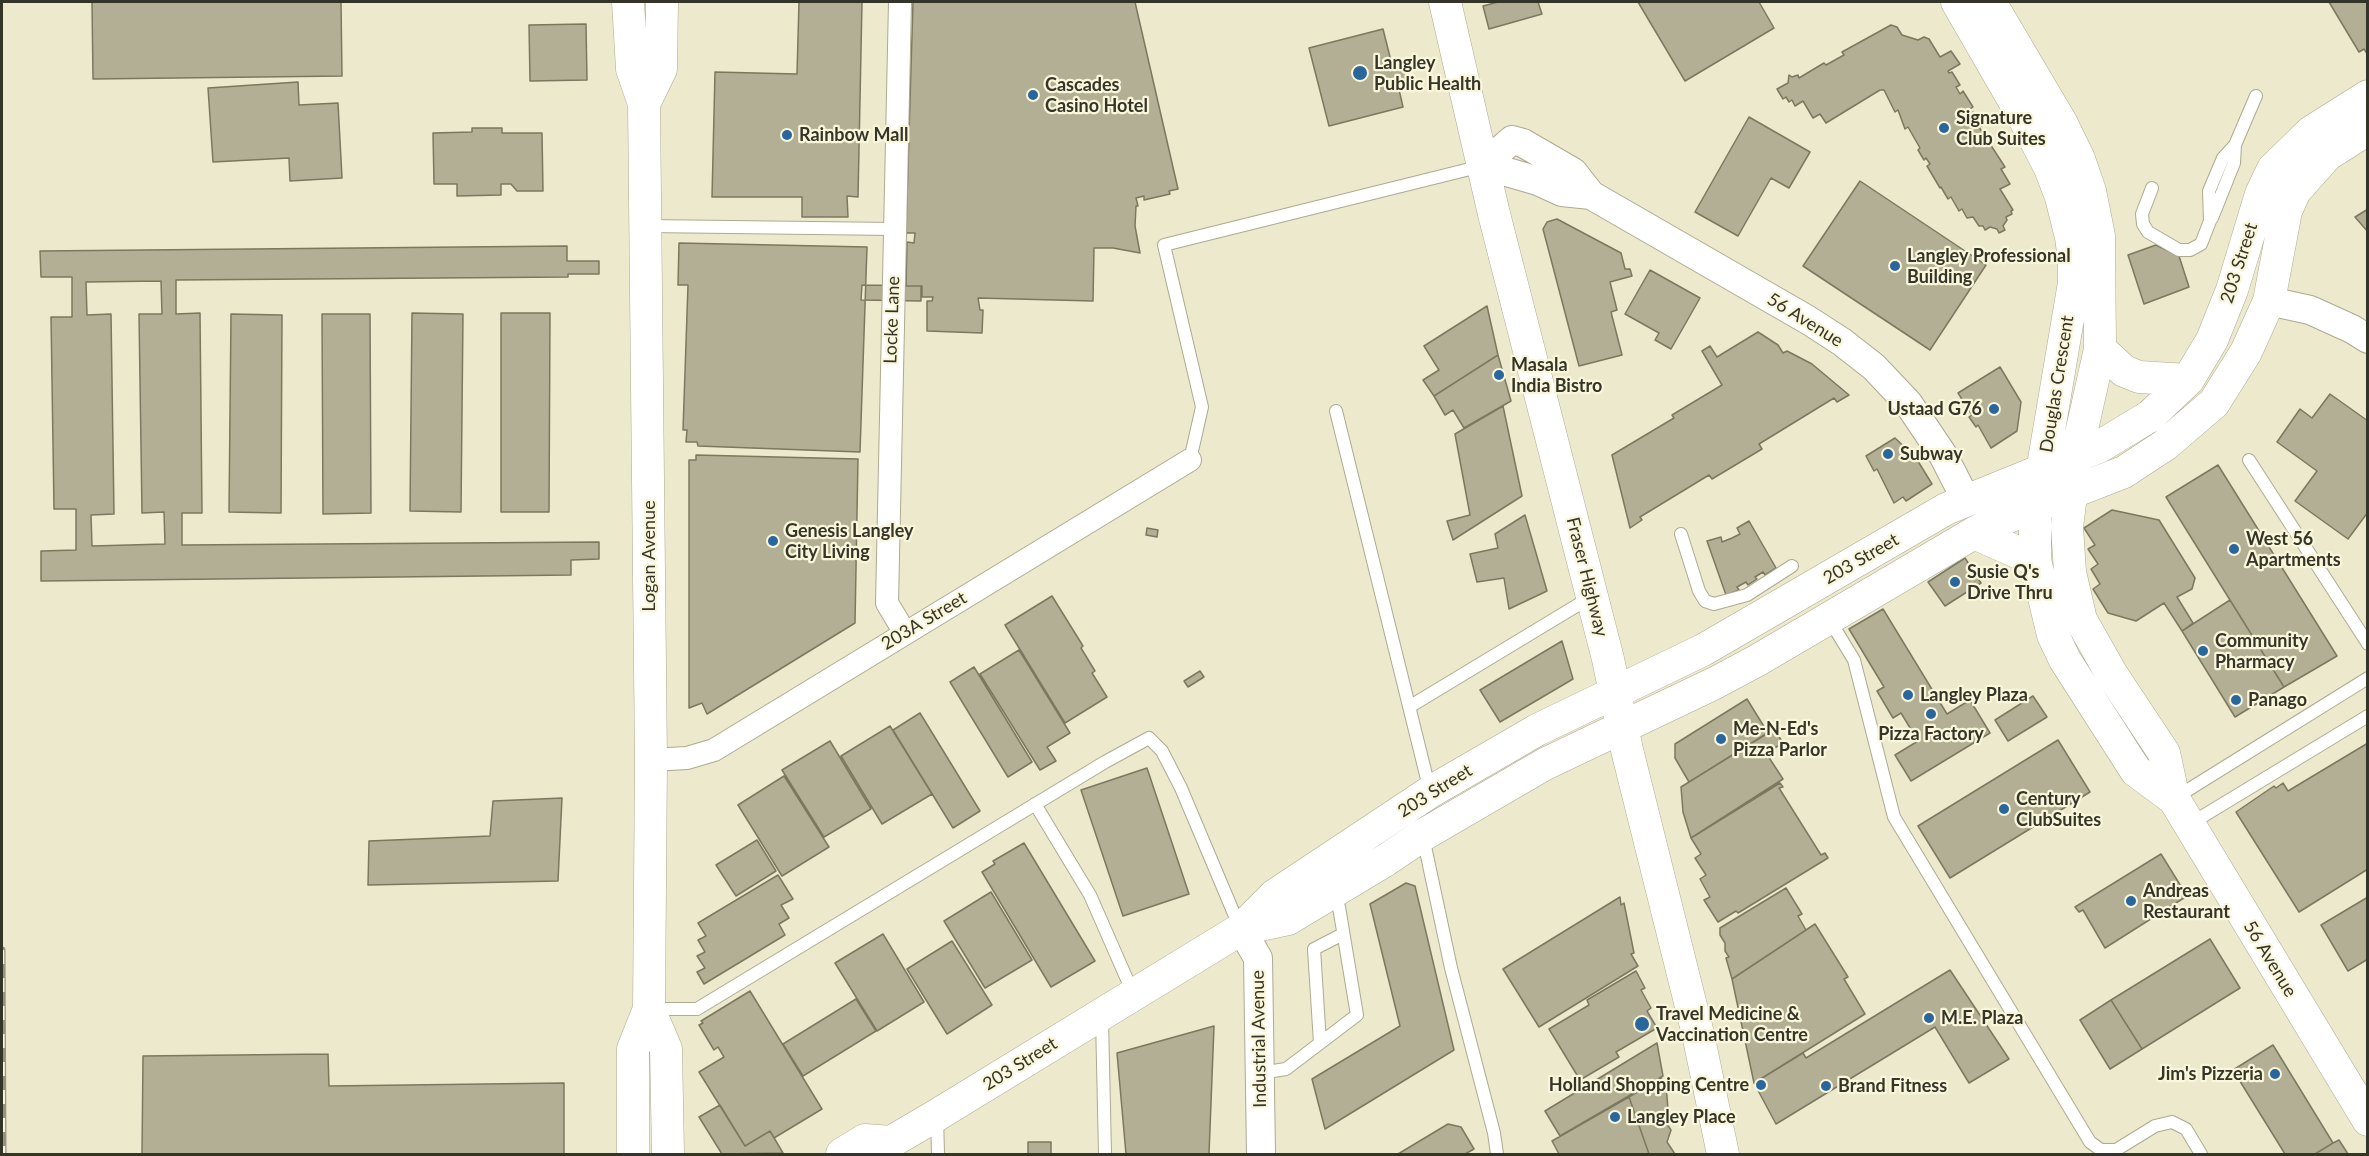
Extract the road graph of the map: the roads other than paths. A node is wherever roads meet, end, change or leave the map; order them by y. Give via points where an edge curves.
1 (628, 2) edge
2 (662, 2) edge
3 (900, 2) edge
4 (1445, 2) edge
5 (1957, 2) edge
6 (1990, 2) edge
7 (2256, 96) dead end
8 (2367, 96) edge
9 (644, 104) junction
10 (2366, 128) edge
11 (1484, 165) junction
12 (2152, 188) dead end
13 (646, 226) junction
14 (895, 229) junction
15 (2270, 301) junction
16 (2367, 339) edge
17 (2100, 349) junction
18 (2187, 380) junction
19 (1336, 411) dead end
20 (2076, 456) junction
21 (1190, 460) joint
22 (2249, 460) dead end
23 (2043, 469) junction
24 (2070, 494) junction
25 (1966, 500) junction
26 (2036, 507) junction
27 (1974, 532) junction
28 (1681, 534) dead end
29 (2035, 560) junction
30 (1792, 566) dead end
31 (1592, 596) junction
32 (1829, 618) junction
33 (905, 633) junction
34 (2367, 644) edge
35 (2367, 678) edge
36 (1615, 693) junction
37 (1409, 707) junction
38 (2367, 716) edge
39 (1622, 726) junction
40 (651, 759) junction
41 (1430, 792) junction
42 (1035, 804) junction
43 (2181, 812) junction
44 (1422, 835) junction
45 (1333, 892) junction
46 (1241, 929) junction
47 (1343, 933) junction
48 (1134, 994) junction
49 (649, 1009) junction
50 (1102, 1014) junction
51 (1320, 1043) junction
52 (1260, 1073) junction
53 (937, 1115) junction
54 (2367, 1120) edge
55 (889, 1148) edge
56 (633, 1155) edge
57 (668, 1155) edge
58 (842, 1155) edge
59 (938, 1155) edge
60 (1105, 1155) edge
61 (1261, 1155) edge
62 (1497, 1155) edge
63 (1723, 1155) edge
64 (2201, 1155) edge

1 - 9 main road, Logan Avenue via 632,69
2 - 9 main road, Logan Avenue via 661,69
3 - 14 street, Locke Lane
4 - 11 main road, Fraser Highway
5 - 23 main road, Douglas Crescent via 2050,168 2071,237 2074,283
6 - 17 main road, Douglas Crescent via 2062,124 2090,191 2099,236
7 - 12 lane via 2209,191 2210,221 2201,244 2179,250 2148,232 2142,214
8 - 18 main road, 203 Street via 2311,132 2273,169 2260,194 2232,290 2212,340
9 - 13 main road, Logan Avenue
10 - 15 main road, 203 Street via 2327,155 2295,191 2286,211
11 - 21 lane via 1164,245 1202,407
11 - 25 street, 56 Avenue via 1512,140 1523,143 1573,172 1591,195 1808,320 1874,367 1904,398 1943,454
11 - 31 main road, Fraser Highway
13 - 14 lane
13 - 40 main road, Logan Avenue
14 - 33 street, Locke Lane via 887,603
15 - 16 street via 2310,309
15 - 24 main road, 203 Street via 2246,352 2214,403 2165,446 2124,472
17 - 18 main road via 2124,371 2139,377
17 - 20 main road, Douglas Crescent
18 - 20 main road, 203 Street via 2150,416 2118,438
19 - 37 lane
20 - 23 main road, 203 Street
20 - 24 main road, 56 Avenue
21 - 33 street, 203A Street
22 - 34 lane
23 - 25 main road, 203 Street
23 - 26 main road, 56 Avenue
24 - 26 main road, 203 Street
24 - 43 main road, 56 Avenue via 2070,572 2081,620 2164,753
25 - 36 main road, 203 Street via 1704,650
26 - 27 main road, 203 Street
26 - 29 main road, 56 Avenue
27 - 29 main road
27 - 32 main road, 203 Street
28 - 30 lane via 1699,591 1705,601 1714,604 1747,595
29 - 43 main road, 56 Avenue via 2053,635 2065,660 2136,771
31 - 36 main road, Fraser Highway
31 - 37 lane
32 - 39 main road, 203 Street via 1715,683
32 - 64 lane via 1854,660 1894,817 2090,1142 2101,1150 2116,1150 2155,1126 2172,1122 2186,1129
33 - 40 street, 203A Street via 714,750 687,758
35 - 43 lane
36 - 39 main road, Fraser Highway
36 - 41 main road, 203 Street via 1538,730
37 - 41 lane
38 - 43 lane
39 - 44 main road, 203 Street via 1545,764
39 - 63 main road, Fraser Highway via 1698,1034
40 - 49 main road, Logan Avenue
41 - 46 main road, 203 Street via 1275,895
42 - 46 lane via 1149,738 1161,751 1181,788
42 - 48 lane via 1090,895
42 - 49 lane via 697,1009
43 - 54 main road, 56 Avenue
44 - 45 main road, 203 Street
44 - 62 lane
45 - 46 main road, 203 Street via 1288,919
45 - 47 lane
46 - 48 main road, 203 Street
46 - 52 street, Industrial Avenue via 1258,958
47 - 51 lane via 1314,949
47 - 51 lane via 1357,1015
48 - 50 main road, 203 Street
49 - 56 main road, Logan Avenue via 633,1050
49 - 57 main road, Logan Avenue via 666,1049
50 - 53 main road, 203 Street
50 - 60 lane
51 - 52 lane via 1286,1069
52 - 61 street, Industrial Avenue
53 - 55 main road, 203 Street
53 - 59 lane
55 - 58 main road, 203 Street via 866,1140

